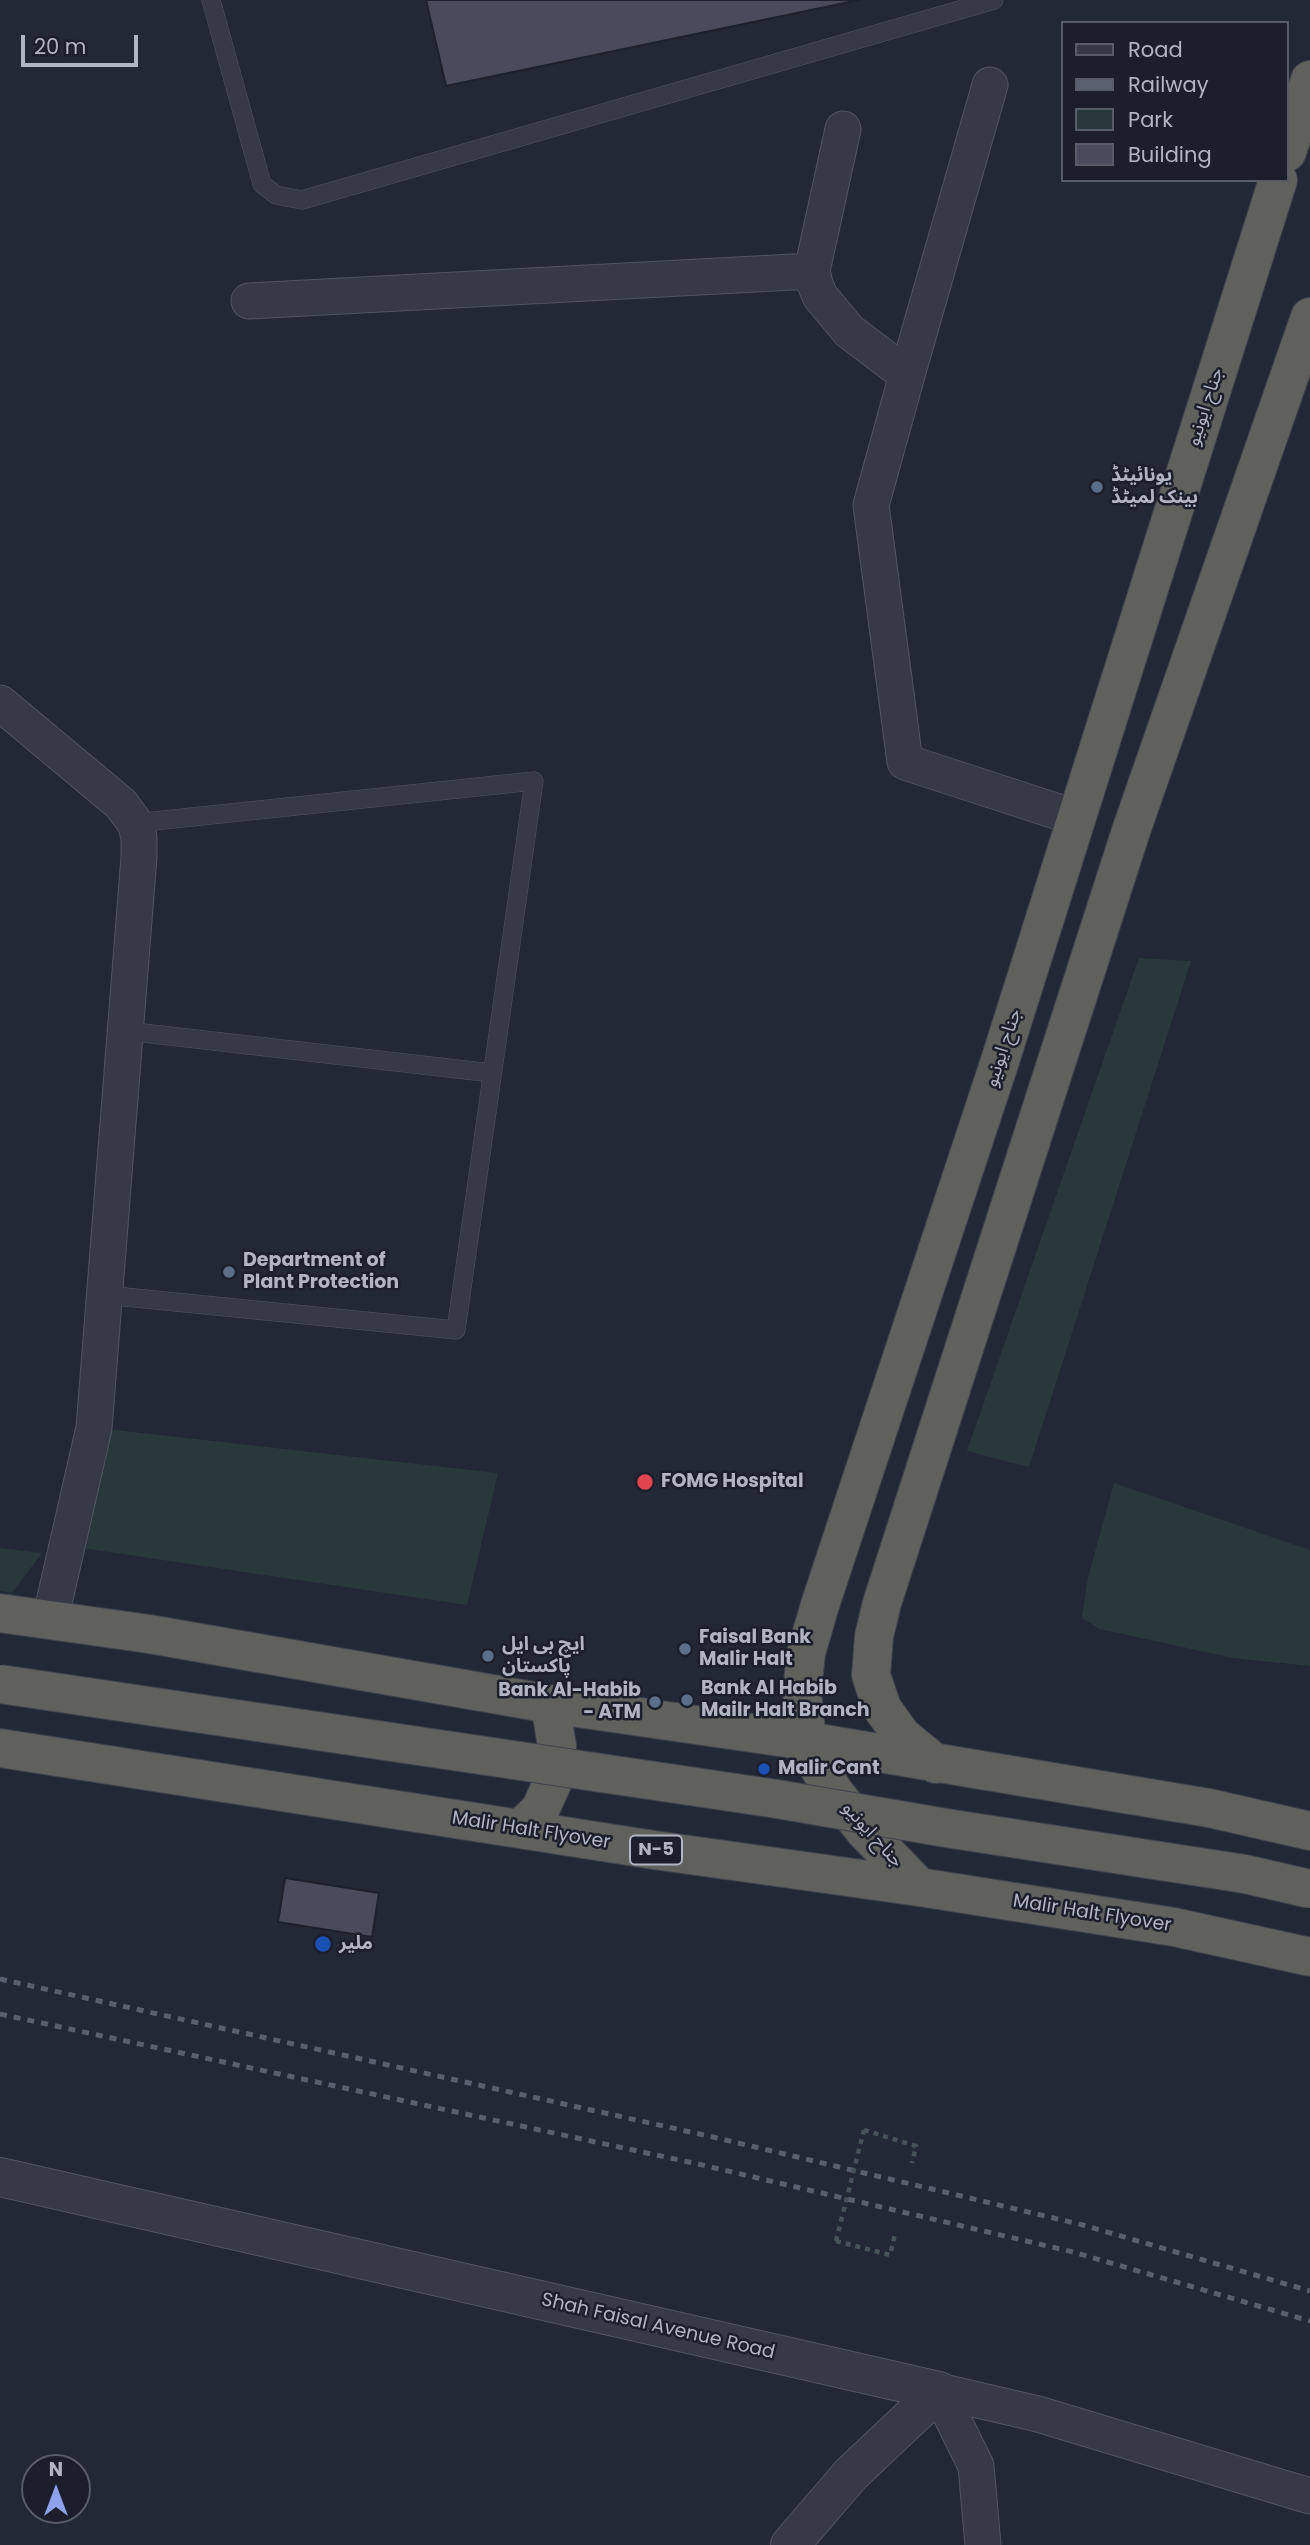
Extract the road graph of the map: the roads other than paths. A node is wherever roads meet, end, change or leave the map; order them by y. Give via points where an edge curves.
1 (211, 0) edge
2 (994, 0) edge
3 (1310, 80) edge
4 (990, 85) dead end
5 (844, 129) dead end
6 (1289, 146) edge
7 (1277, 182) edge
8 (812, 271) junction
9 (248, 301) dead end
10 (1310, 317) edge
11 (907, 374) junction
12 (0, 703) edge
13 (1082, 802) junction
14 (1140, 804) junction
15 (135, 823) junction
16 (126, 1031) junction
17 (492, 1073) junction
18 (105, 1295) junction
19 (0, 1613) edge
20 (50, 1620) junction
21 (0, 1684) edge
22 (550, 1704) junction
23 (807, 1741) junction
24 (0, 1748) edge
25 (936, 1764) junction
26 (520, 1829) junction
27 (1310, 1831) edge
28 (919, 1887) junction
29 (1310, 1889) edge
30 (1310, 1957) edge
31 (0, 2177) edge
32 (939, 2391) junction
33 (1310, 2496) edge
34 (790, 2545) edge
35 (983, 2545) edge

1 - 2 lane via 262,184 276,195 302,200
3 - 6 highway
4 - 11 street
5 - 8 street
7 - 13 highway, جناح ایونیو
8 - 9 street
8 - 11 street via 820,296 849,331
10 - 14 highway
11 - 13 street via 871,505 905,762
12 - 15 street via 121,804
13 - 14 highway
13 - 23 highway, جناح ایونیو via 820,1605 806,1653 802,1692
14 - 25 highway via 874,1636 871,1675 883,1708 902,1736
15 - 16 street via 139,857
15 - 17 lane via 534,781
16 - 17 lane
16 - 18 street
17 - 18 lane via 456,1330
18 - 20 street via 94,1428
19 - 20 highway
20 - 22 highway
21 - 29 highway, bridge via 777,1799 1245,1874
22 - 23 highway
22 - 26 highway via 557,1746 554,1779 540,1810
23 - 25 highway
23 - 28 highway, جناح ایونیو via 834,1792
24 - 26 highway, Malir Halt Flyover / N-5
25 - 27 highway via 1209,1808
26 - 28 highway, Malir Halt Flyover / N-5
28 - 30 highway, Malir Halt Flyover / N-5 via 1174,1927
31 - 32 street, Shah Faisal Avenue Road
32 - 33 street, Shah Faisal Avenue Road via 1038,2414
32 - 34 street via 850,2474
32 - 35 street via 976,2466

